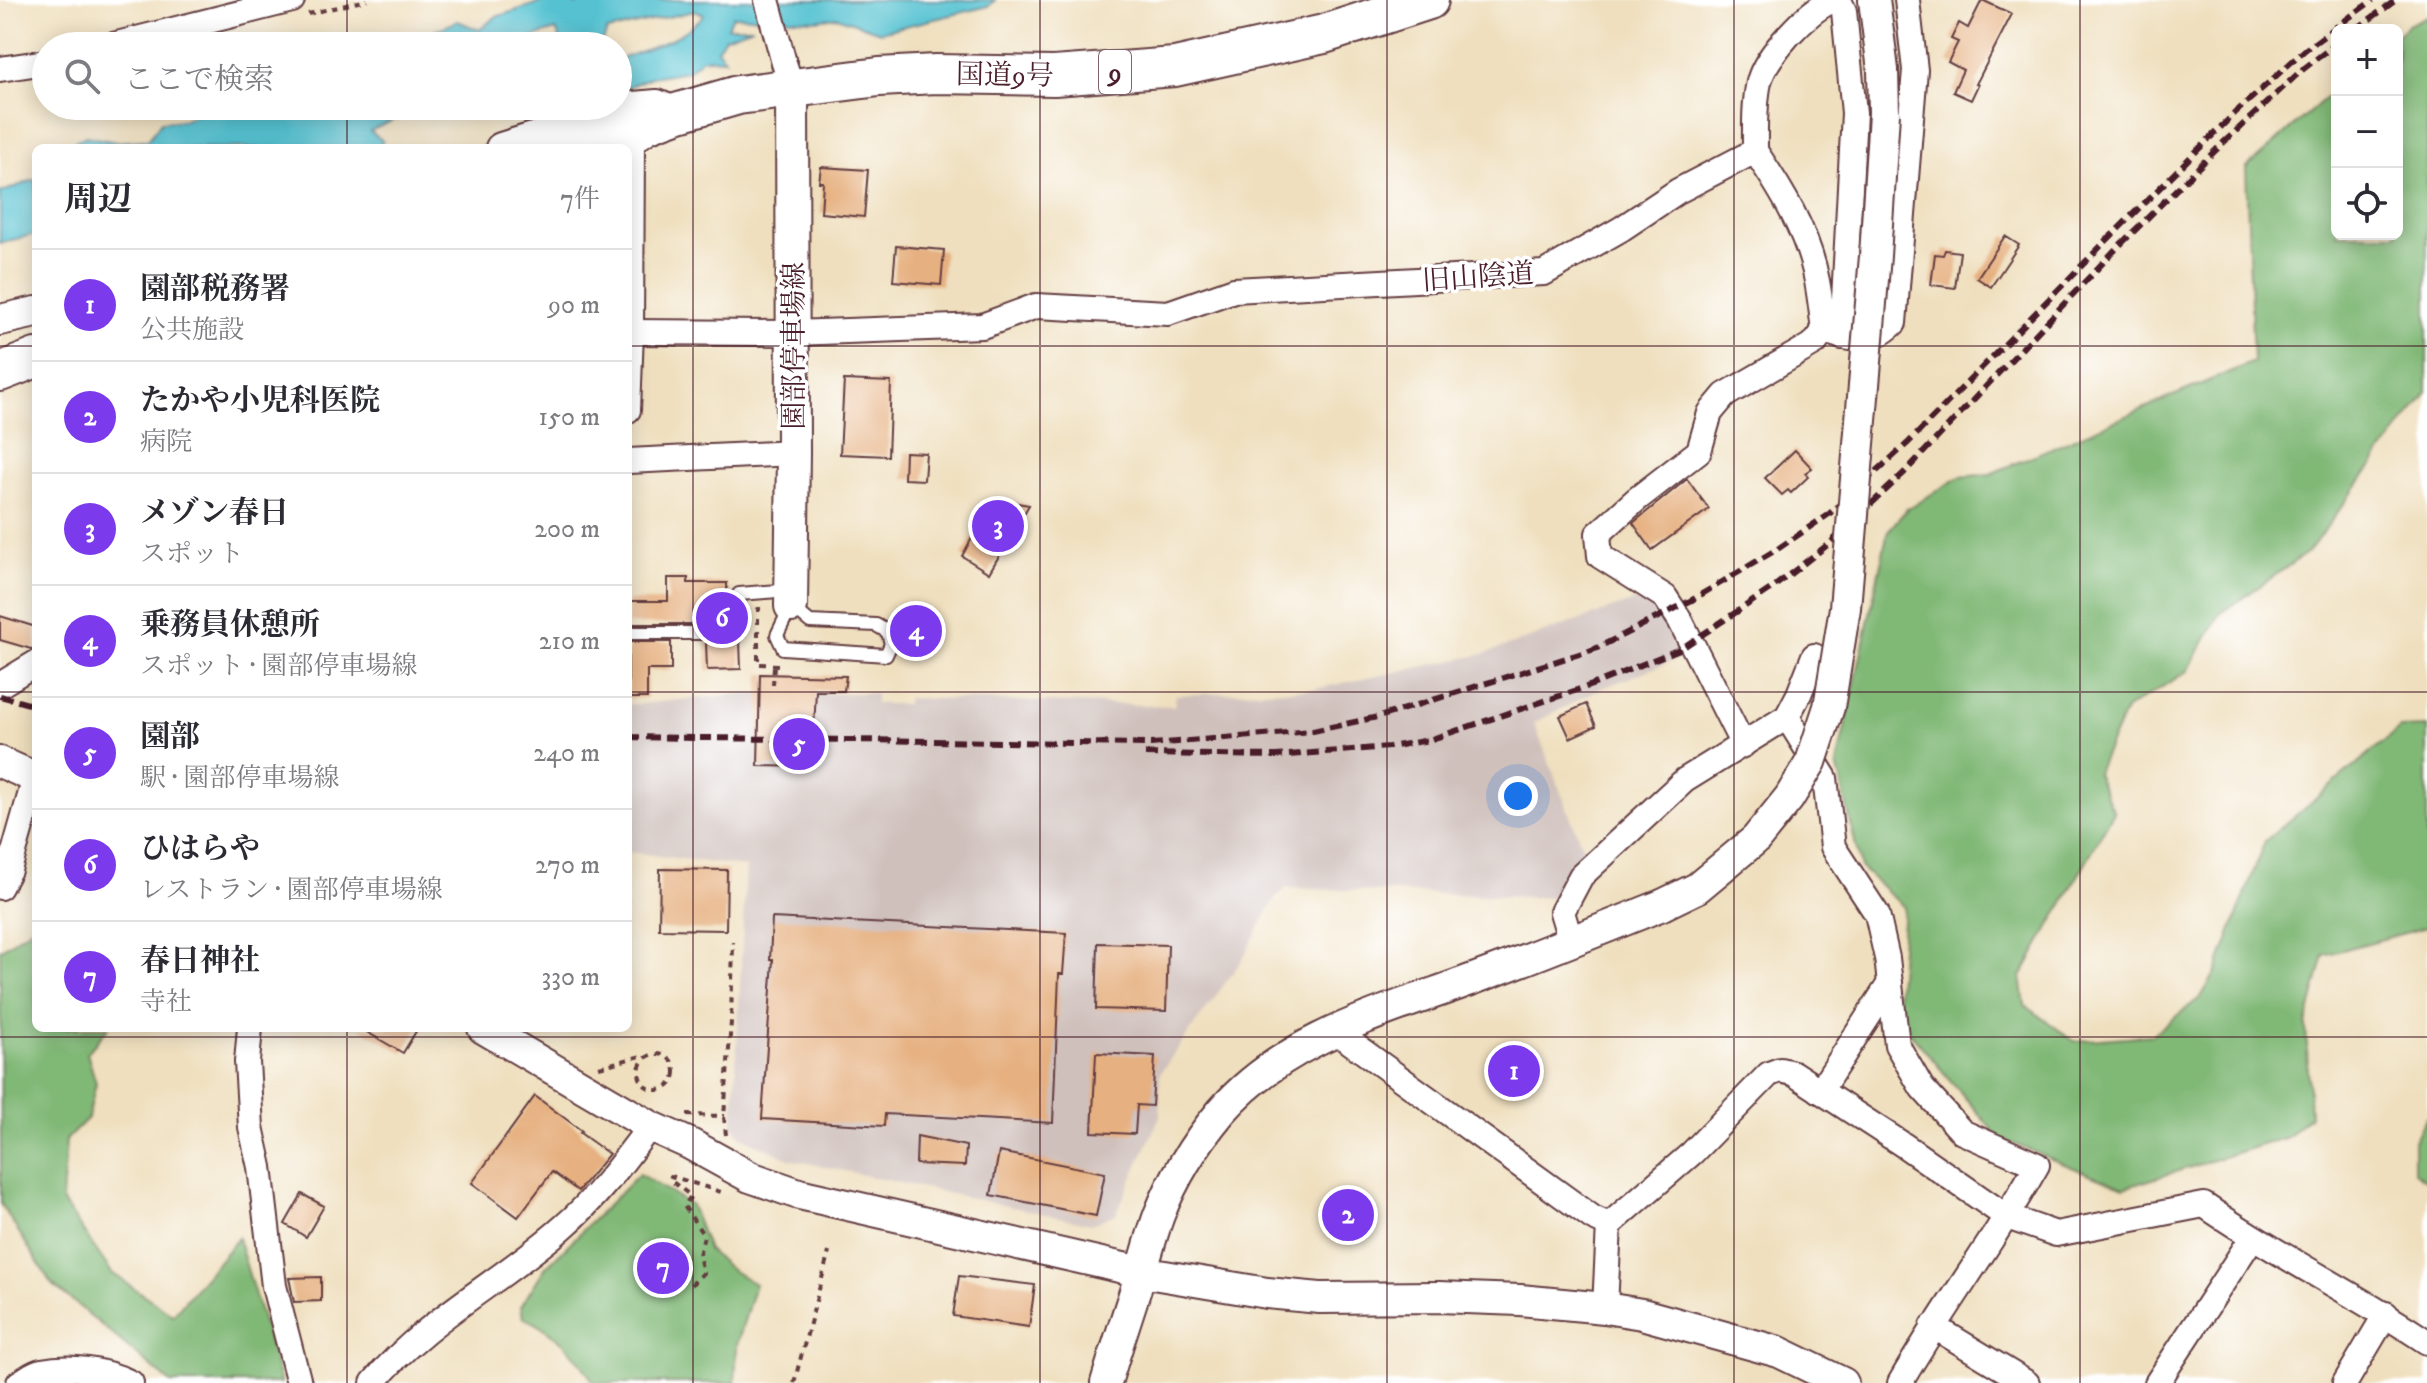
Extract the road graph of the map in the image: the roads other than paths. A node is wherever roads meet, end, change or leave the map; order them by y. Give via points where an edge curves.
1 (292, 0) edge
2 (767, 0) edge
3 (1429, 0) edge
4 (1837, 0) edge
5 (1874, 0) edge
6 (1907, 0) edge
7 (165, 32) edge
8 (32, 64) edge
9 (0, 69) edge
10 (788, 75) junction
11 (632, 107) edge
12 (676, 113) junction
13 (591, 120) edge
14 (514, 144) edge
15 (592, 144) edge
16 (630, 144) edge
17 (1755, 151) junction
18 (32, 313) edge
19 (0, 320) edge
20 (632, 332) edge
21 (793, 333) junction
22 (1833, 334) junction
23 (32, 360) edge
24 (0, 372) edge
25 (793, 453) junction
26 (632, 461) edge
27 (791, 598) junction
28 (632, 633) edge
29 (1814, 656) dead end
30 (32, 665) edge
31 (0, 685) edge
32 (1787, 717) junction
33 (1743, 745) junction
34 (0, 762) edge
35 (32, 776) edge
36 (32, 792) edge
37 (0, 887) edge
38 (1571, 942) junction
39 (1890, 983) junction
40 (1335, 1031) junction
41 (250, 1032) edge
42 (490, 1032) edge
43 (1820, 1091) junction
44 (650, 1126) junction
45 (2007, 1217) junction
46 (1609, 1225) junction
47 (2252, 1238) junction
48 (1141, 1272) junction
49 (1605, 1308) junction
50 (2386, 1314) junction
51 (1933, 1326) junction
52 (2427, 1342) edge
53 (19, 1383) edge
54 (131, 1383) edge
55 (299, 1383) edge
56 (373, 1383) edge
57 (1106, 1383) edge
58 (1843, 1383) edge
59 (1900, 1383) edge
60 (2027, 1383) edge
61 (2157, 1383) edge
62 (2345, 1383) edge

1 - 7 street
2 - 10 street
3 - 10 highway, 国道9号 / 9 via 1324,34 1175,67 1054,76
4 - 17 street via 1794,29 1763,70 1755,104
4 - 22 street via 1844,11 1854,113
5 - 38 street, bridge via 1884,113 1874,272 1847,593 1829,707 1811,762 1756,839 1697,888
6 - 22 street via 1915,70 1894,323 1863,341
8 - 9 street
10 - 12 highway, 国道9号 / 9
10 - 21 main road, 園部停車場線
11 - 12 street via 657,105
12 - 15 highway, 国道9号 / 9
12 - 16 street
13 - 14 street
17 - 21 street, 旧山陰道 via 1544,273 1234,290 1168,313 1036,306 982,326
17 - 22 street via 1792,211
18 - 19 street
20 - 21 street, 旧山陰道
21 - 25 main road, 園部停車場線
22 - 33 street via 1725,395 1710,413 1699,451 1598,534 1600,556 1665,597
23 - 24 highway
25 - 26 street
25 - 27 main road, 園部停車場線
27 - 27 lane via 810,622 876,625 888,632 891,644 886,655 783,648 777,635
27 - 28 lane via 739,594 738,633
29 - 32 street
30 - 31 street
32 - 33 street
32 - 39 street via 1825,778 1833,847 1877,914
33 - 38 street via 1685,780 1581,876 1562,912
34 - 35 street
36 - 37 street
38 - 40 street
39 - 43 street
39 - 45 street via 1897,1045 1922,1088 1962,1132 2037,1165
40 - 46 street
40 - 48 street via 1277,1062 1222,1111 1172,1187
41 - 55 street via 251,1127 274,1286
42 - 44 street
43 - 45 street
43 - 46 street via 1793,1073 1769,1074 1692,1153
44 - 48 street via 750,1177 799,1194
44 - 56 street via 564,1227 443,1317
45 - 47 street via 2056,1234 2204,1205
45 - 51 street
46 - 49 street
47 - 50 street
47 - 61 street
48 - 49 street via 1320,1298 1439,1297
48 - 57 street
49 - 58 street via 1779,1352
50 - 52 street
50 - 62 street
51 - 59 street
51 - 60 street
53 - 54 street via 40,1371 81,1369

